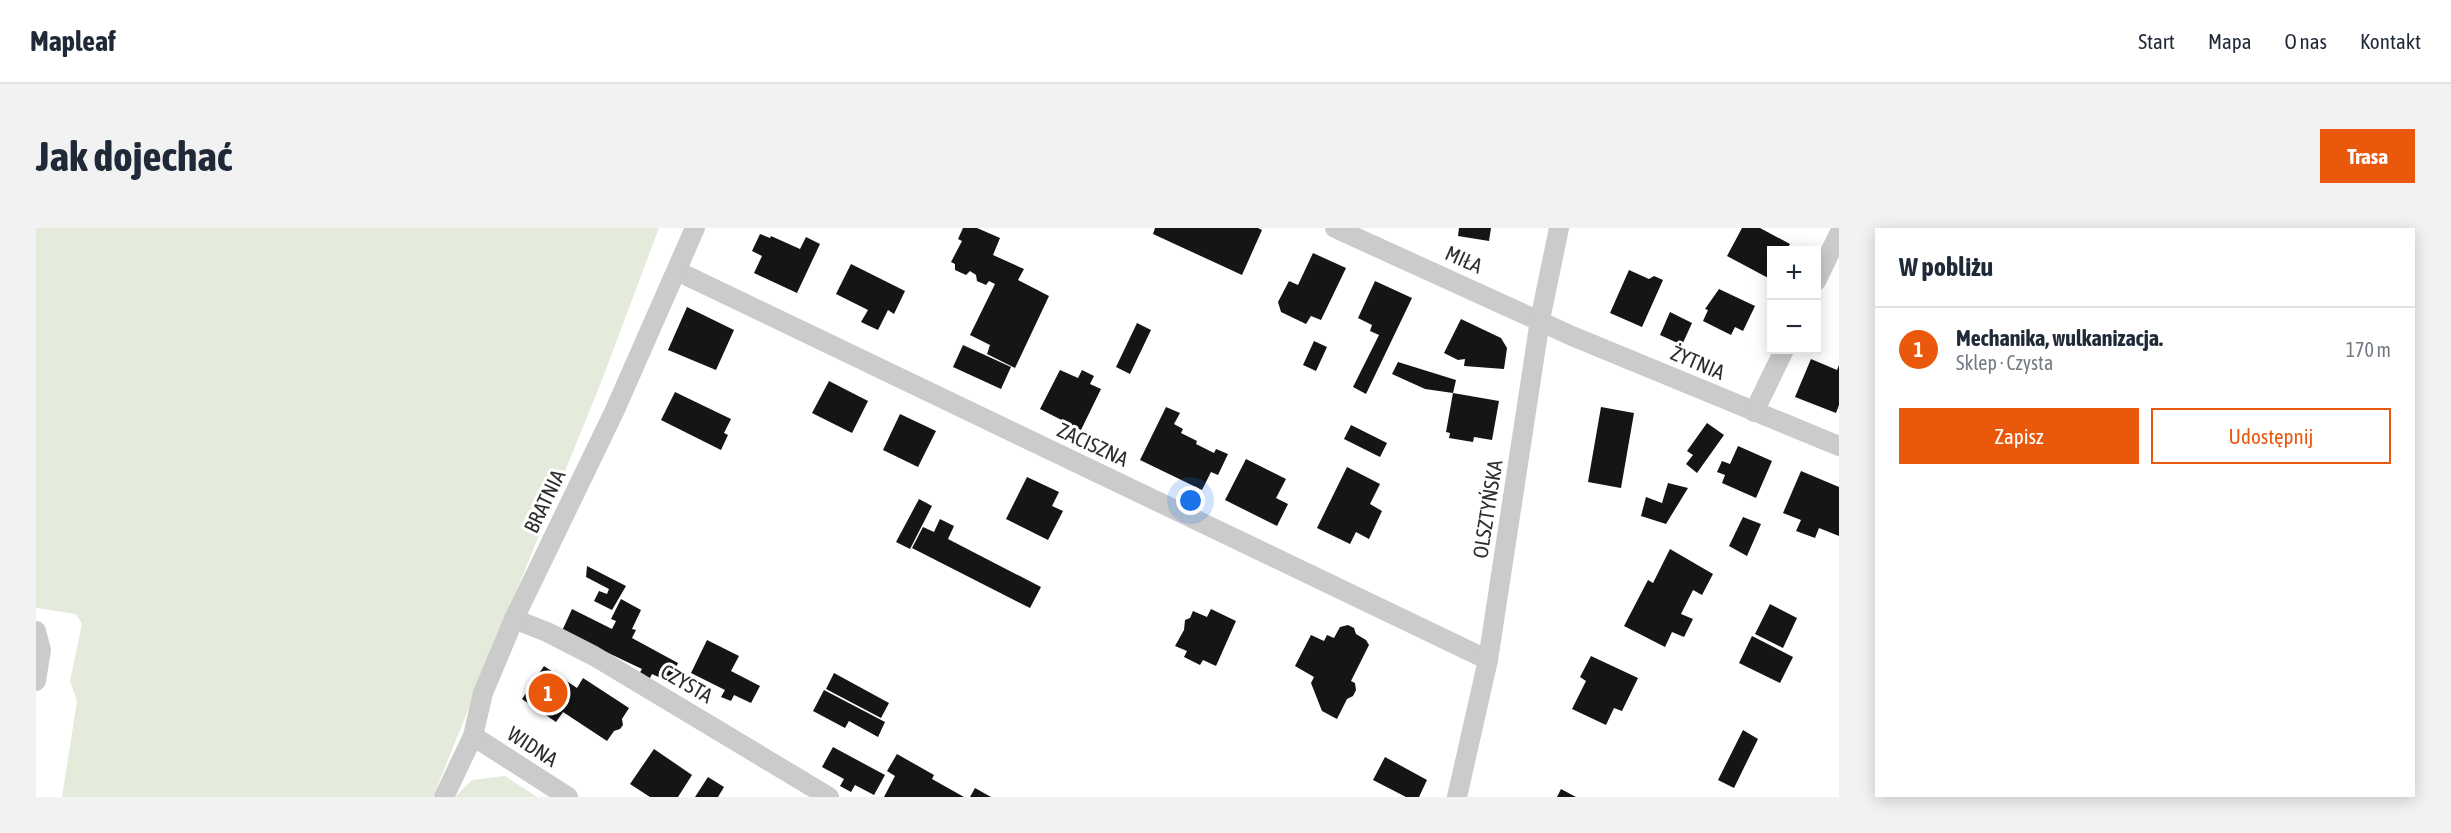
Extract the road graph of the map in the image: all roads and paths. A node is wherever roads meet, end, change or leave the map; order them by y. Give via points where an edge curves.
1 (695, 228) edge
2 (1335, 228) edge
3 (1559, 228) edge
4 (1839, 234) edge
5 (677, 271) junction
6 (1821, 271) edge
7 (1540, 320) junction
8 (1782, 354) edge
9 (1754, 412) junction
10 (1839, 446) edge
11 (514, 619) junction
12 (36, 631) edge
13 (1488, 660) junction
14 (36, 681) edge
15 (473, 736) junction
16 (444, 797) edge
17 (568, 797) edge
18 (829, 797) edge
19 (1457, 797) edge

1 - 5 street, BRATNIA
2 - 7 street, MIŁA
3 - 7 street, OLSZTYŃSKA
4 - 6 street
5 - 11 street, BRATNIA
5 - 13 street, ZACISZNA
7 - 9 street, ŻYTNIA
7 - 13 street, OLSZTYŃSKA
8 - 9 street
9 - 10 street, ŻYTNIA
11 - 15 street, BRATNIA via 483,693
11 - 18 street, CZYSTA via 594,656
12 - 14 street via 41,650
13 - 19 street, OLSZTYŃSKA
15 - 16 street, BRATNIA
15 - 17 street, WIDNA

